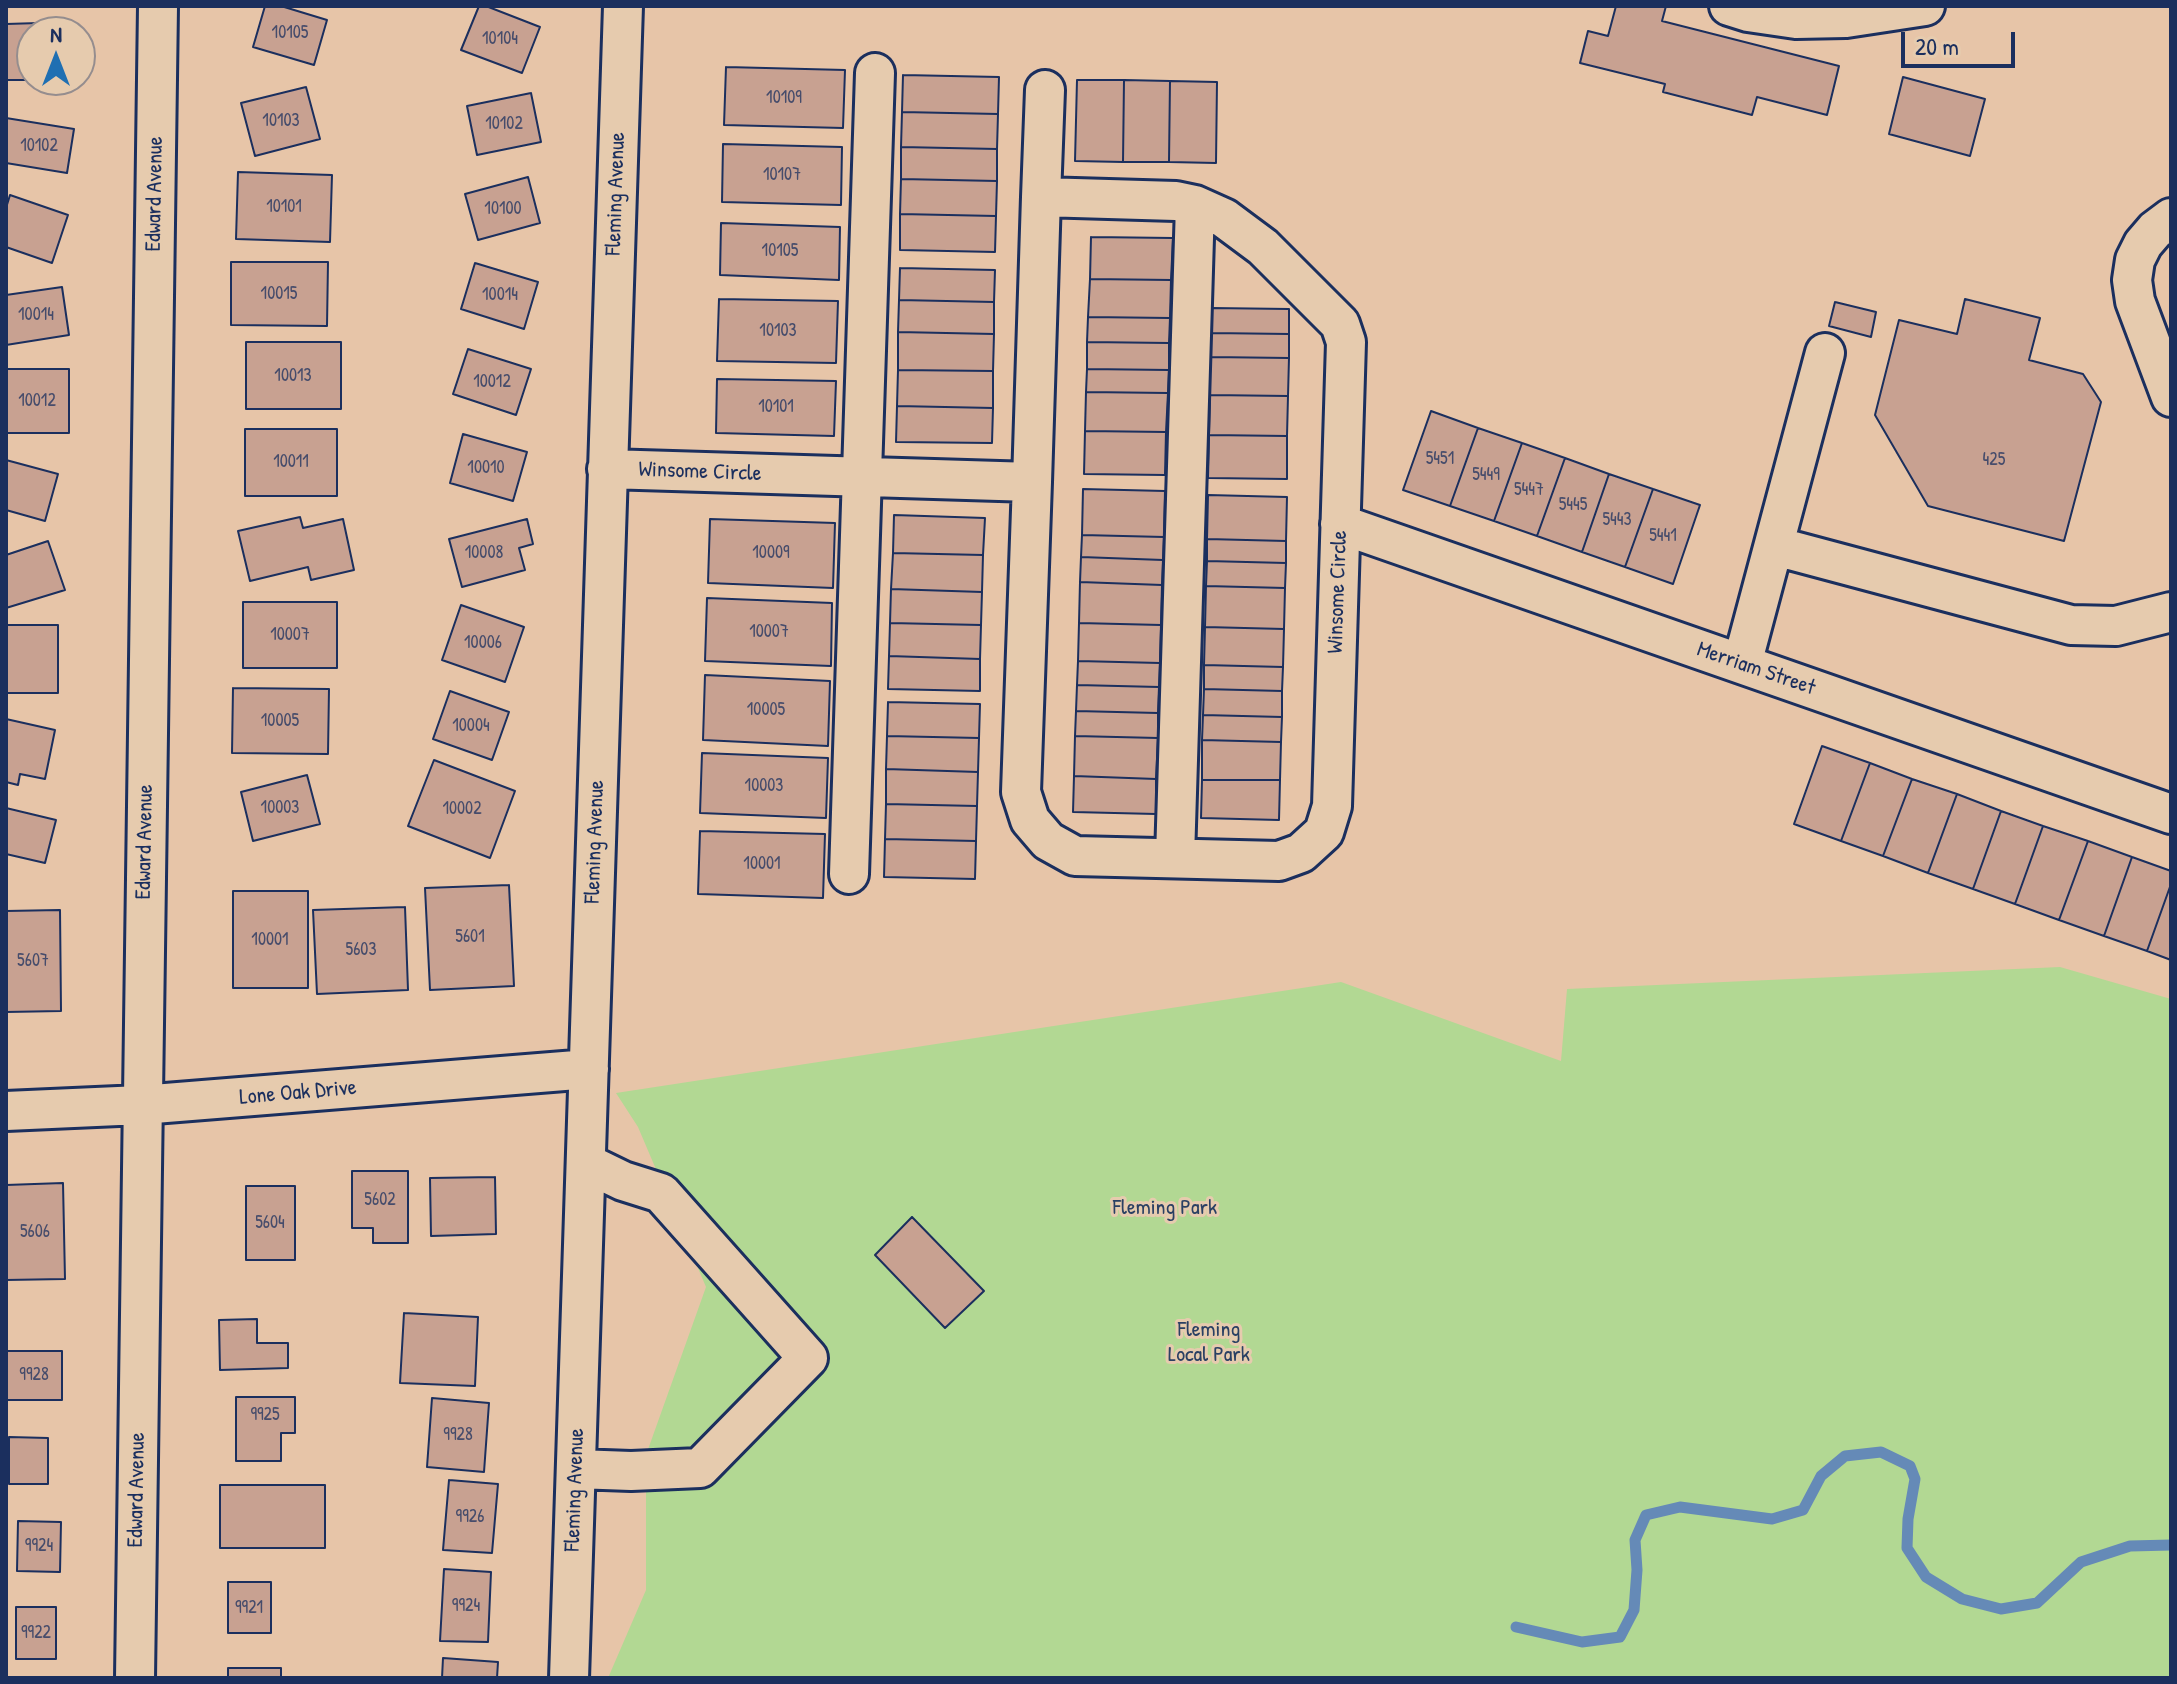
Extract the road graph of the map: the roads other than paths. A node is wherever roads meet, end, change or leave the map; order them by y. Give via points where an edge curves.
1 (158, 6) edge
2 (623, 6) edge
3 (1729, 6) edge
4 (1925, 6) edge
5 (875, 73) dead end
6 (1045, 90) dead end
7 (1041, 197) junction
8 (1195, 205) junction
9 (2171, 218) edge
10 (1825, 353) dead end
11 (2169, 384) edge
12 (607, 469) junction
13 (862, 477) junction
14 (1032, 482) junction
15 (1340, 524) junction
16 (1775, 546) junction
17 (2171, 612) edge
18 (1742, 664) junction
19 (2171, 814) edge
20 (1175, 858) junction
21 (849, 874) dead end
22 (589, 1069) junction
23 (141, 1105) junction
24 (6, 1111) edge
25 (586, 1163) junction
26 (576, 1469) junction
27 (135, 1678) edge
28 (569, 1678) edge

1 - 23 street, Edward Avenue
2 - 12 street, Fleming Avenue
3 - 4 street via 1796,19 1846,18
5 - 13 street
6 - 7 street
7 - 8 street, Winsome Circle
7 - 14 street, Winsome Circle
8 - 15 street, Winsome Circle via 1224,218 1263,247 1344,332
8 - 20 street
9 - 11 street via 2143,244 2132,280 2135,301
10 - 16 street
12 - 13 street, Winsome Circle
12 - 22 street, Fleming Avenue
13 - 14 street, Winsome Circle
13 - 21 street
14 - 20 street, Winsome Circle via 1021,792 1030,820 1048,841 1075,856
15 - 18 street, Merriam Street
15 - 20 street, Winsome Circle via 1333,791 1324,832 1301,853 1279,861
16 - 17 street via 2071,625 2116,626
16 - 18 street
18 - 19 street, Merriam Street
22 - 23 street, Lone Oak Drive
22 - 25 street, Fleming Avenue
23 - 24 street, Lone Oak Drive
23 - 27 street, Edward Avenue
25 - 26 street, Fleming Avenue
25 - 26 street via 661,1193 808,1358 700,1468
26 - 28 street, Fleming Avenue

